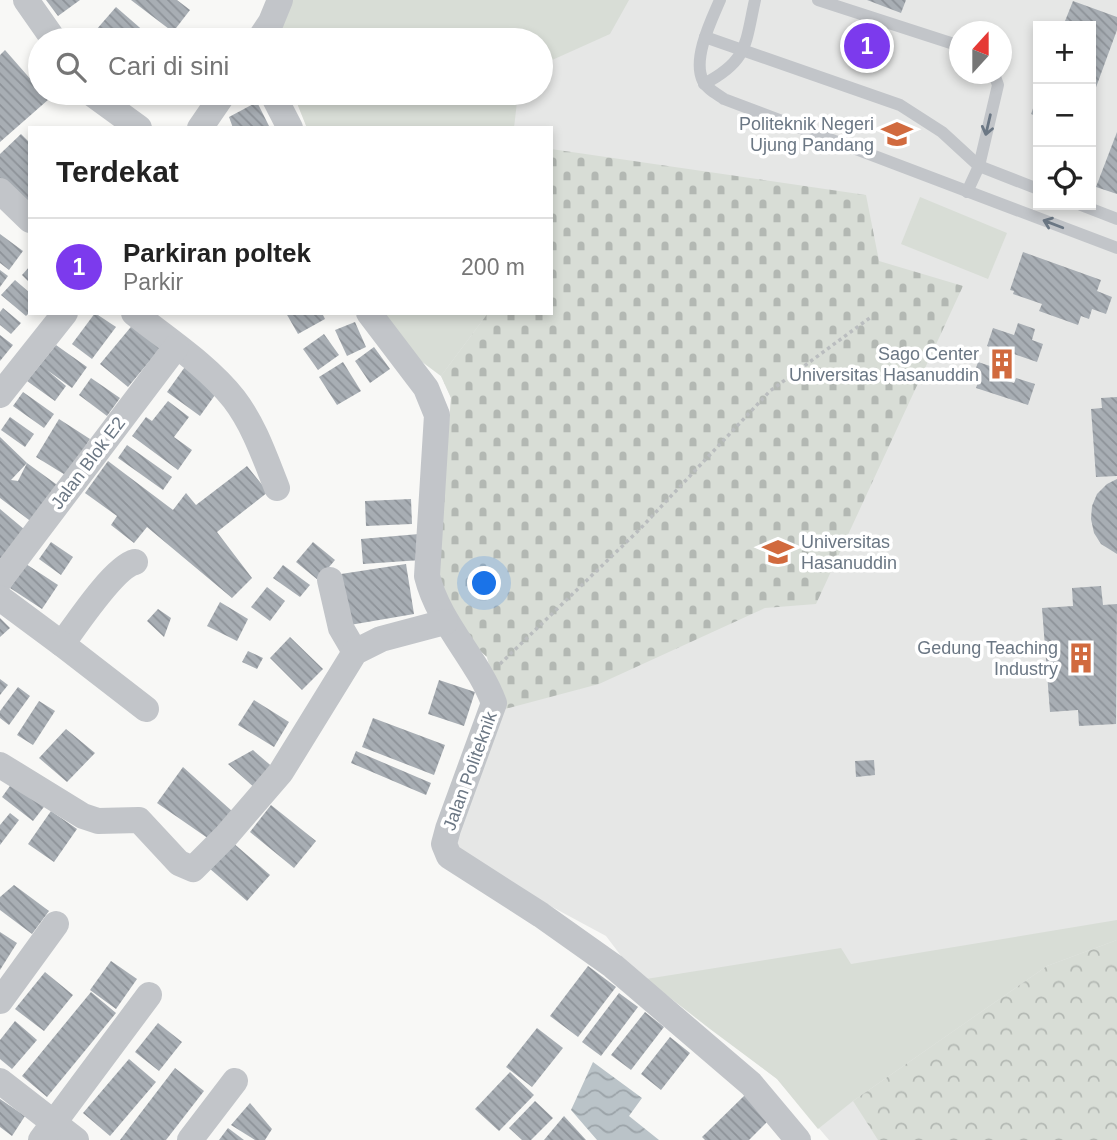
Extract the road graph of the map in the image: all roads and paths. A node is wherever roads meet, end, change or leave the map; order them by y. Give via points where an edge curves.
1 (26, 0) edge
2 (720, 0) edge
3 (755, 0) edge
4 (818, 0) edge
5 (46, 28) edge
6 (705, 37) junction
7 (949, 42) edge
8 (743, 50) junction
9 (704, 84) junction
10 (995, 84) edge
11 (107, 105) edge
12 (216, 105) edge
13 (278, 105) edge
14 (136, 126) edge
15 (201, 126) edge
16 (289, 126) edge
17 (979, 166) junction
18 (1033, 186) edge
19 (967, 192) junction
20 (1094, 210) edge
21 (1117, 219) edge
22 (1117, 248) edge
23 (63, 315) edge
24 (136, 315) edge
25 (371, 315) edge
26 (871, 317) dead end
27 (176, 347) junction
28 (0, 395) edge
29 (277, 488) dead end
30 (135, 562) dead end
31 (0, 580) edge
32 (330, 580) dead end
33 (0, 598) edge
34 (445, 622) junction
35 (62, 644) junction
36 (355, 652) junction
37 (484, 681) junction
38 (146, 709) dead end
39 (0, 765) edge
40 (56, 924) dead end
41 (149, 995) dead end
42 (0, 1001) edge
43 (0, 1081) edge
44 (235, 1081) dead end
45 (47, 1131) edge
46 (76, 1140) edge
47 (190, 1140) edge
48 (798, 1140) edge

1 - 5 street
2 - 6 lane
3 - 8 lane
4 - 7 lane
6 - 8 lane
6 - 9 lane via 699,68
8 - 9 lane via 727,72
8 - 17 lane via 900,104 942,132
9 - 19 lane via 724,99
10 -> 17 lane
11 - 14 street
12 - 15 street
13 - 16 street
17 - 18 lane
17 - 19 lane
22 -> 19 lane
20 - 21 lane
23 - 28 street
24 - 27 street
25 - 34 street, Jalan Politeknik via 426,388 437,415 427,576
26 - 37 path via 770,391 640,529
27 - 29 street via 235,400
27 - 31 street, Jalan Blok E2
30 - 35 street via 121,570 95,599
32 - 36 street via 341,628
33 - 35 street
34 - 36 street via 381,639
34 - 37 street, Jalan Politeknik
35 - 38 street
36 - 39 street via 281,772 193,869 179,863 139,820 98,821 83,816
37 - 48 street, Jalan Politeknik via 493,710 448,830 444,844 449,856 613,966 751,1084
40 - 42 street
41 - 45 street
43 - 45 street
44 - 47 street
45 - 46 street

